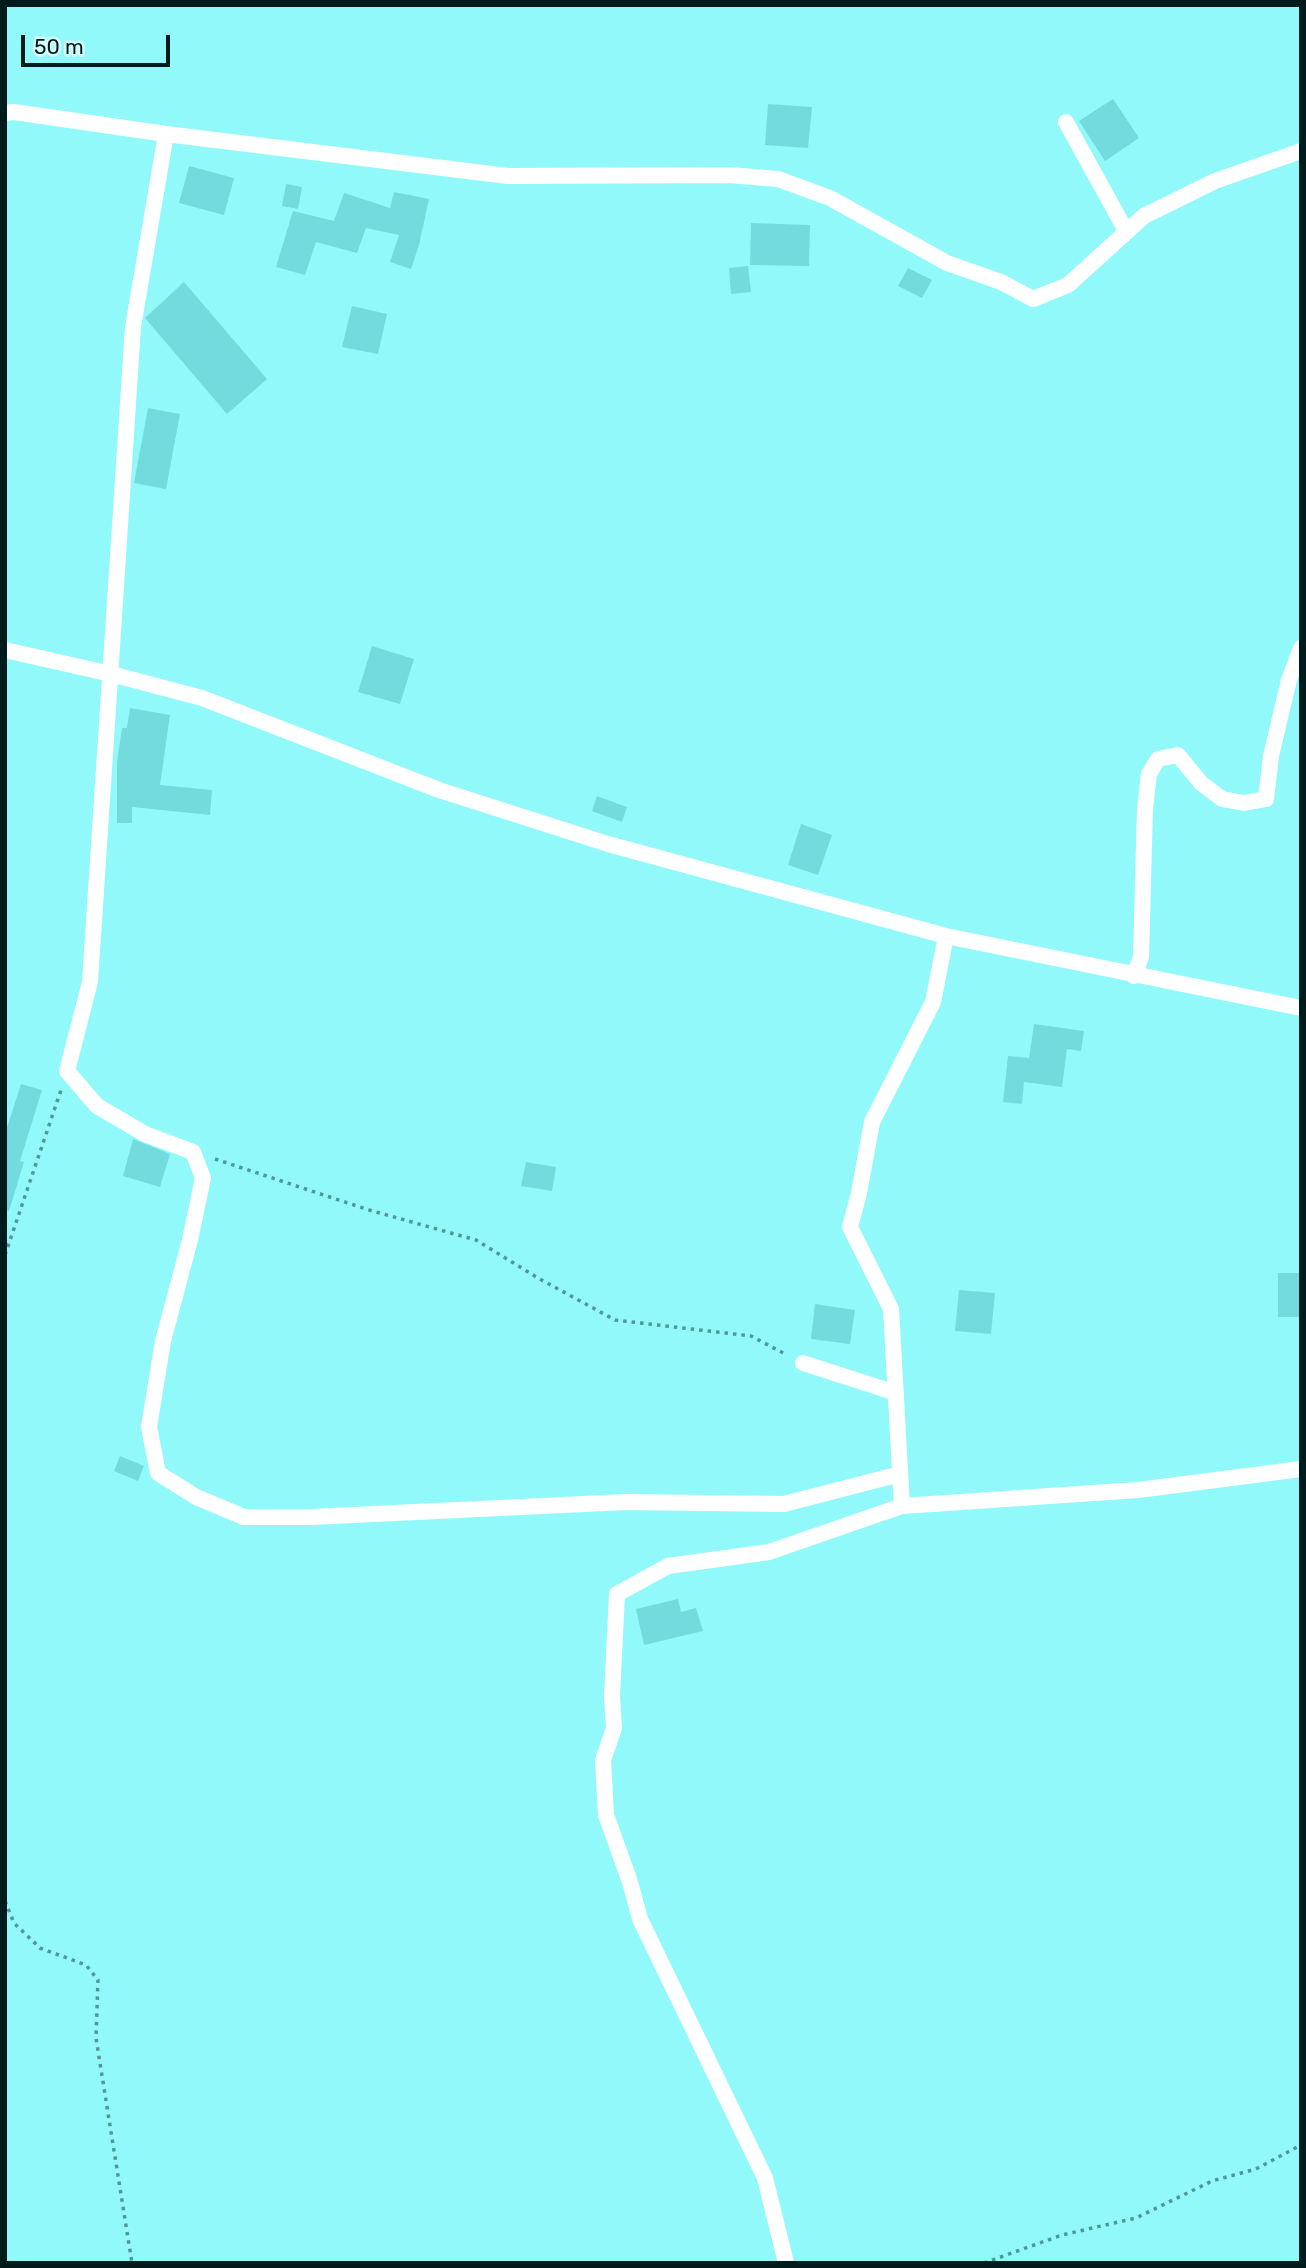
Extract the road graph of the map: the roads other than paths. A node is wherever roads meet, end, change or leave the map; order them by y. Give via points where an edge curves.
1 (5, 113) edge
2 (1066, 122) dead end
3 (166, 134) junction
4 (1301, 151) edge
5 (1126, 232) junction
6 (1301, 648) edge
7 (5, 650) edge
8 (111, 674) junction
9 (946, 936) junction
10 (1134, 976) junction
11 (1301, 1009) edge
12 (803, 1363) road end
13 (896, 1393) junction
14 (1301, 1469) edge
15 (900, 1474) junction
16 (902, 1506) junction
17 (786, 2263) edge

1 - 3 street
2 - 5 street
3 - 5 street via 508,176 778,179 830,198 947,263 1034,299 1068,285
3 - 8 street via 133,327
4 - 5 street via 1215,181 1144,216
6 - 10 street via 1271,756 1266,799 1244,803 1222,799 1201,783 1178,755 1158,759 1149,774 1141,957
7 - 8 street
8 - 9 street via 202,698 439,790 608,844
8 - 15 street via 90,982 67,1071 97,1106 145,1134 193,1152 203,1178 163,1341 149,1427 158,1473 195,1497 244,1517 626,1502 784,1504
9 - 10 street
9 - 13 street via 933,1002 872,1122 850,1227 891,1309
10 - 11 street
12 - 13 street
13 - 15 street
14 - 16 street via 1138,1490
15 - 16 street
16 - 17 street via 769,1552 668,1566 617,1594 614,1728 603,1760 606,1815 640,1919 765,2178

